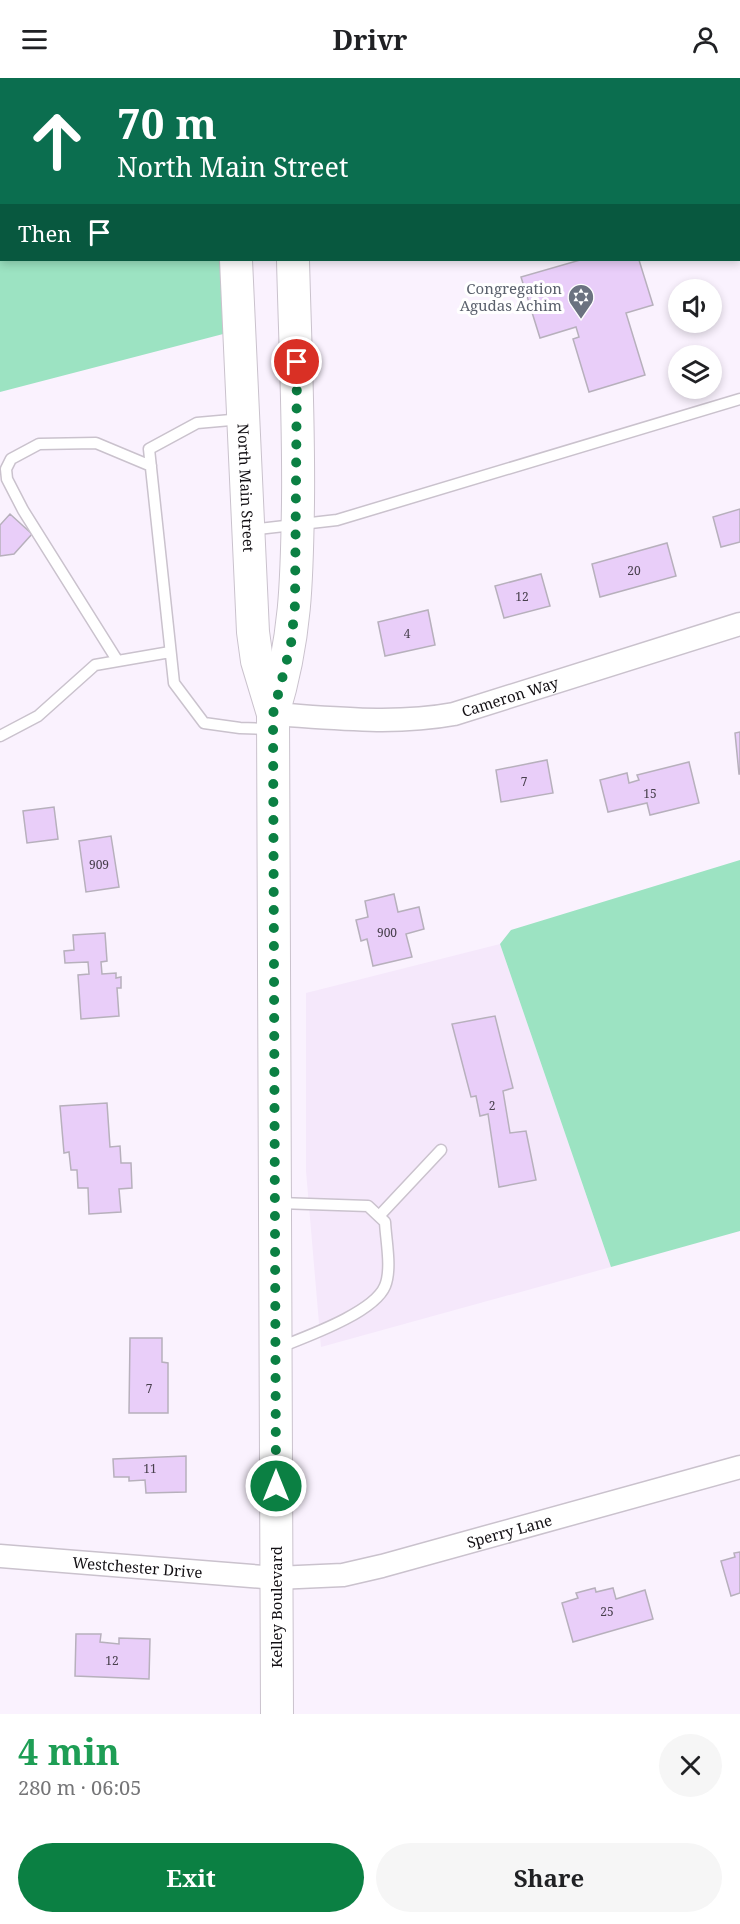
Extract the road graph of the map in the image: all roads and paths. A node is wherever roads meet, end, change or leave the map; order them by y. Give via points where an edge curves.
1 (236, 261) edge
2 (294, 266) edge
3 (740, 399) edge
4 (245, 418) junction
5 (151, 466) junction
6 (297, 527) junction
7 (249, 530) junction
8 (740, 624) edge
9 (170, 652) junction
10 (117, 660) junction
11 (273, 722) junction
12 (0, 736) edge
13 (441, 1150) dead end
14 (275, 1207) junction
15 (380, 1215) junction
16 (275, 1349) junction
17 (740, 1467) edge
18 (0, 1556) edge
19 (276, 1578) junction
20 (277, 1714) edge

1 - 4 main road, North Main Street
2 - 6 main road, North Main Street
3 - 6 lane via 337,520
4 - 5 lane via 197,423 149,449
4 - 7 main road, North Main Street
5 - 9 lane
5 - 10 lane via 96,443 84,443 39,444 11,459 6,469 6,479 23,510
6 - 7 lane
6 - 11 main road, North Main Street via 291,644
7 - 11 main road, North Main Street via 253,632
8 - 11 street, Cameron Way via 454,714 416,721
9 - 10 lane
9 - 11 lane via 174,683 204,723 240,729
10 - 12 lane via 95,665 38,716
11 - 14 main road, North Main Street
13 - 15 lane
14 - 15 lane via 368,1206
14 - 16 main road, Kelley Boulevard
15 - 16 lane via 385,1222 387,1270 385,1286 377,1298 335,1326
16 - 19 main road, Kelley Boulevard
17 - 19 street, Sperry Lane via 382,1566 342,1575
18 - 19 street, Westchester Drive
19 - 20 main road, Kelley Boulevard

